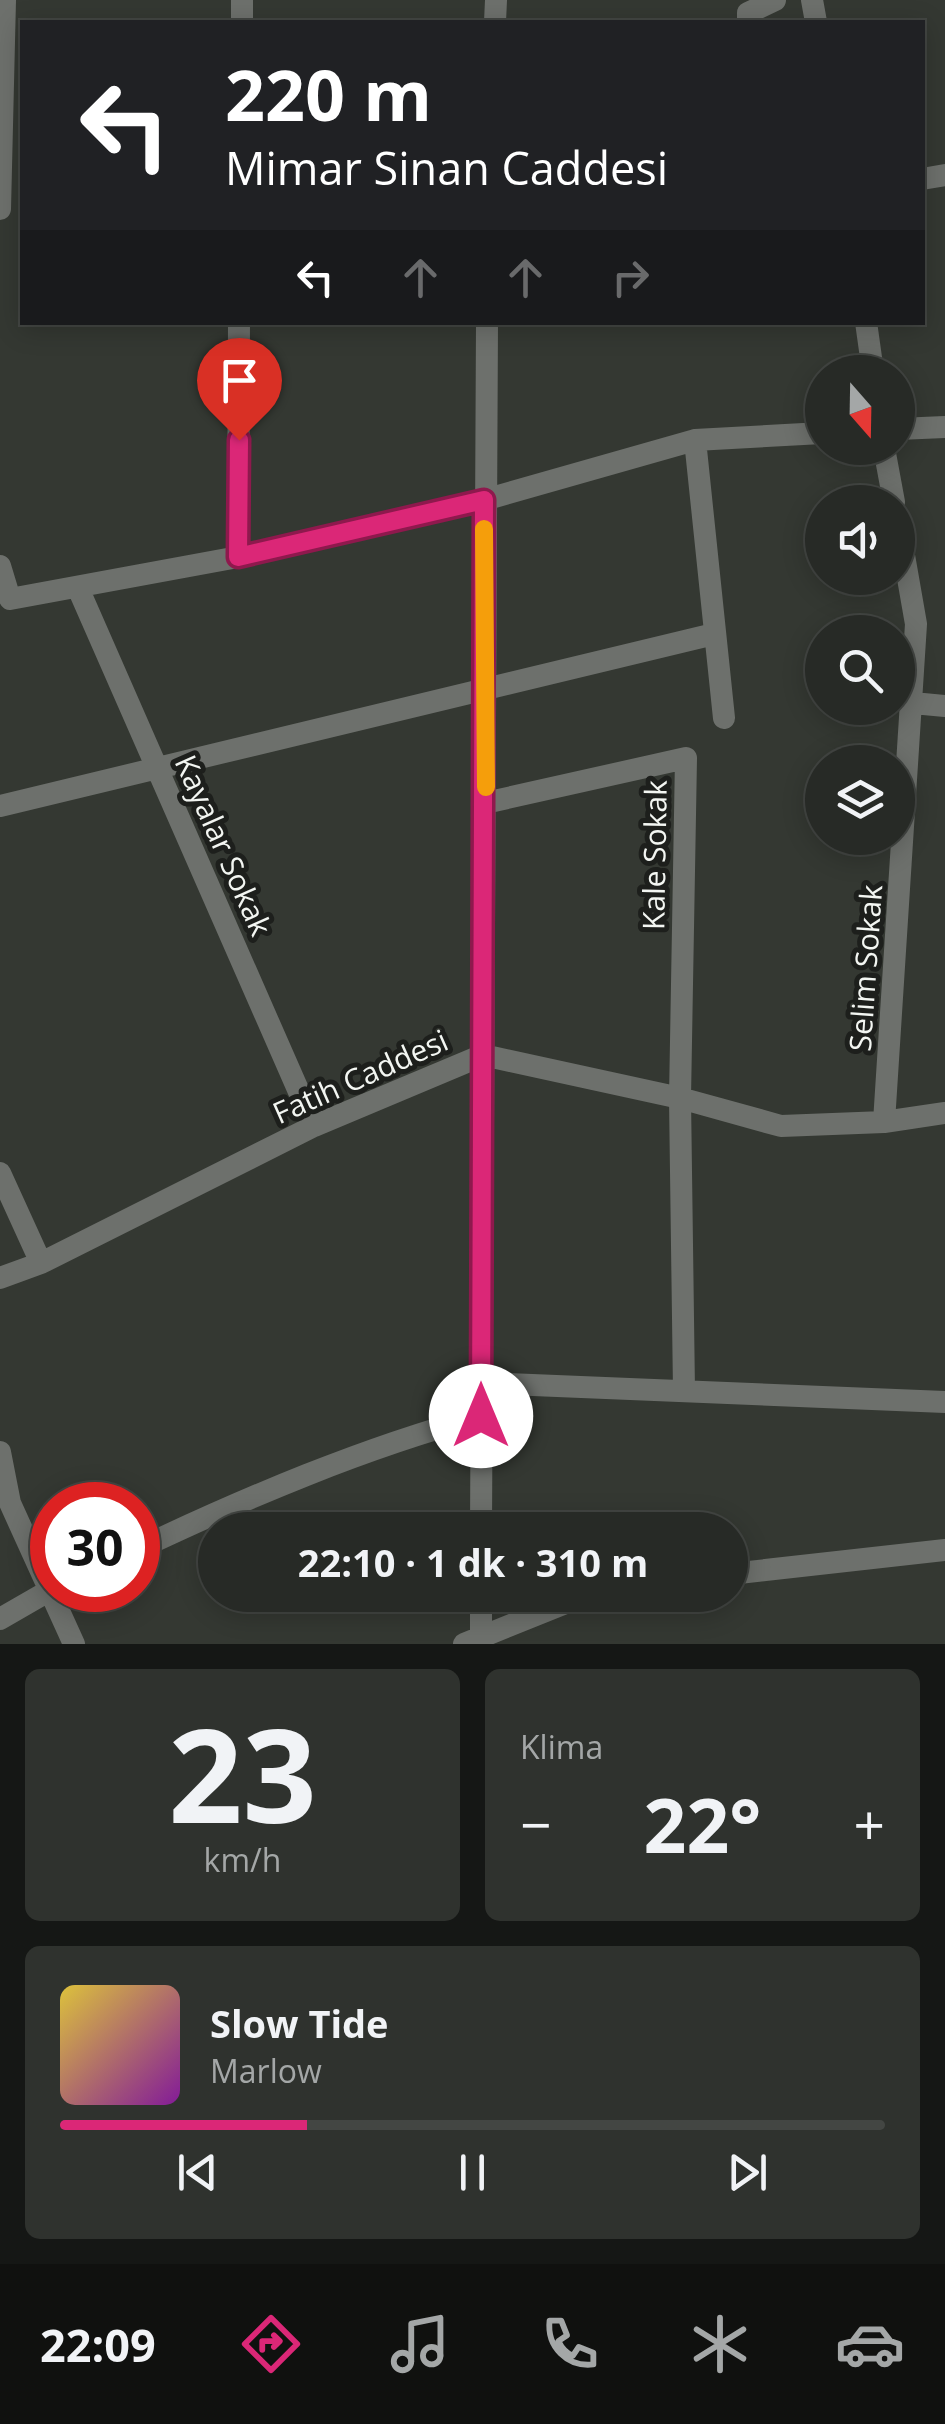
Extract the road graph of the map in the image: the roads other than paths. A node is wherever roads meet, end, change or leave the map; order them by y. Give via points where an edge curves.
1 (5, 0) edge
2 (775, 0) edge
3 (748, 20) edge
4 (9, 49) edge
5 (0, 209) edge
6 (240, 325) edge
7 (487, 325) edge
8 (866, 325) edge
9 (871, 355) edge
10 (945, 428) edge
11 (915, 429) edge
12 (805, 434) edge
13 (696, 440) junction
14 (484, 500) junction
15 (238, 557) junction
16 (0, 566) edge
17 (78, 588) junction
18 (5, 600) edge
19 (915, 618) edge
20 (714, 634) junction
21 (915, 651) edge
22 (486, 685) junction
23 (915, 704) edge
24 (945, 706) edge
25 (724, 718) dead end
26 (912, 725) edge
27 (158, 770) junction
28 (486, 803) junction
29 (0, 806) edge
30 (483, 1055) junction
31 (680, 1098) junction
32 (945, 1113) edge
33 (884, 1122) junction
34 (314, 1126) junction
35 (0, 1173) edge
36 (41, 1264) junction
37 (0, 1278) edge
38 (481, 1383) junction
39 (684, 1391) junction
40 (945, 1402) edge
41 (481, 1416) junction
42 (0, 1452) edge
43 (481, 1512) edge
44 (160, 1539) edge
45 (30, 1545) edge
46 (945, 1550) edge
47 (748, 1572) edge
48 (30, 1602) edge
49 (61, 1612) edge
50 (479, 1612) edge
51 (544, 1612) edge
52 (0, 1620) edge
53 (476, 1641) edge
54 (74, 1644) edge

1 - 4 street
2 - 3 street via 748,12
4 - 5 street
6 - 15 street
7 - 14 street
8 - 9 street
10 - 11 street
12 - 13 street
13 - 14 street
13 - 20 street
14 - 15 street
14 - 22 street
15 - 17 street
16 - 18 street
17 - 18 street
17 - 27 street, Kayalar Sokak
19 - 21 street, Selim Sokak
20 - 22 street
20 - 25 street
22 - 27 street
22 - 28 street
23 - 24 street
26 - 33 street, Selim Sokak
27 - 29 street
27 - 34 street, Kayalar Sokak
28 - 30 street
28 - 31 street, Kale Sokak via 686,758
30 - 31 street, Fatih Caddesi
30 - 34 street, Fatih Caddesi
30 - 38 street
31 - 33 street, Fatih Caddesi via 781,1126
31 - 39 street
32 - 33 street, Fatih Caddesi
34 - 36 street, Fatih Caddesi
35 - 36 street
36 - 37 street, Fatih Caddesi
38 - 39 street
38 - 41 street
39 - 40 street
41 - 43 street
41 - 44 street via 422,1432
42 - 45 street via 10,1503
46 - 47 street
48 - 52 street
49 - 54 street
50 - 53 street
51 - 53 street

